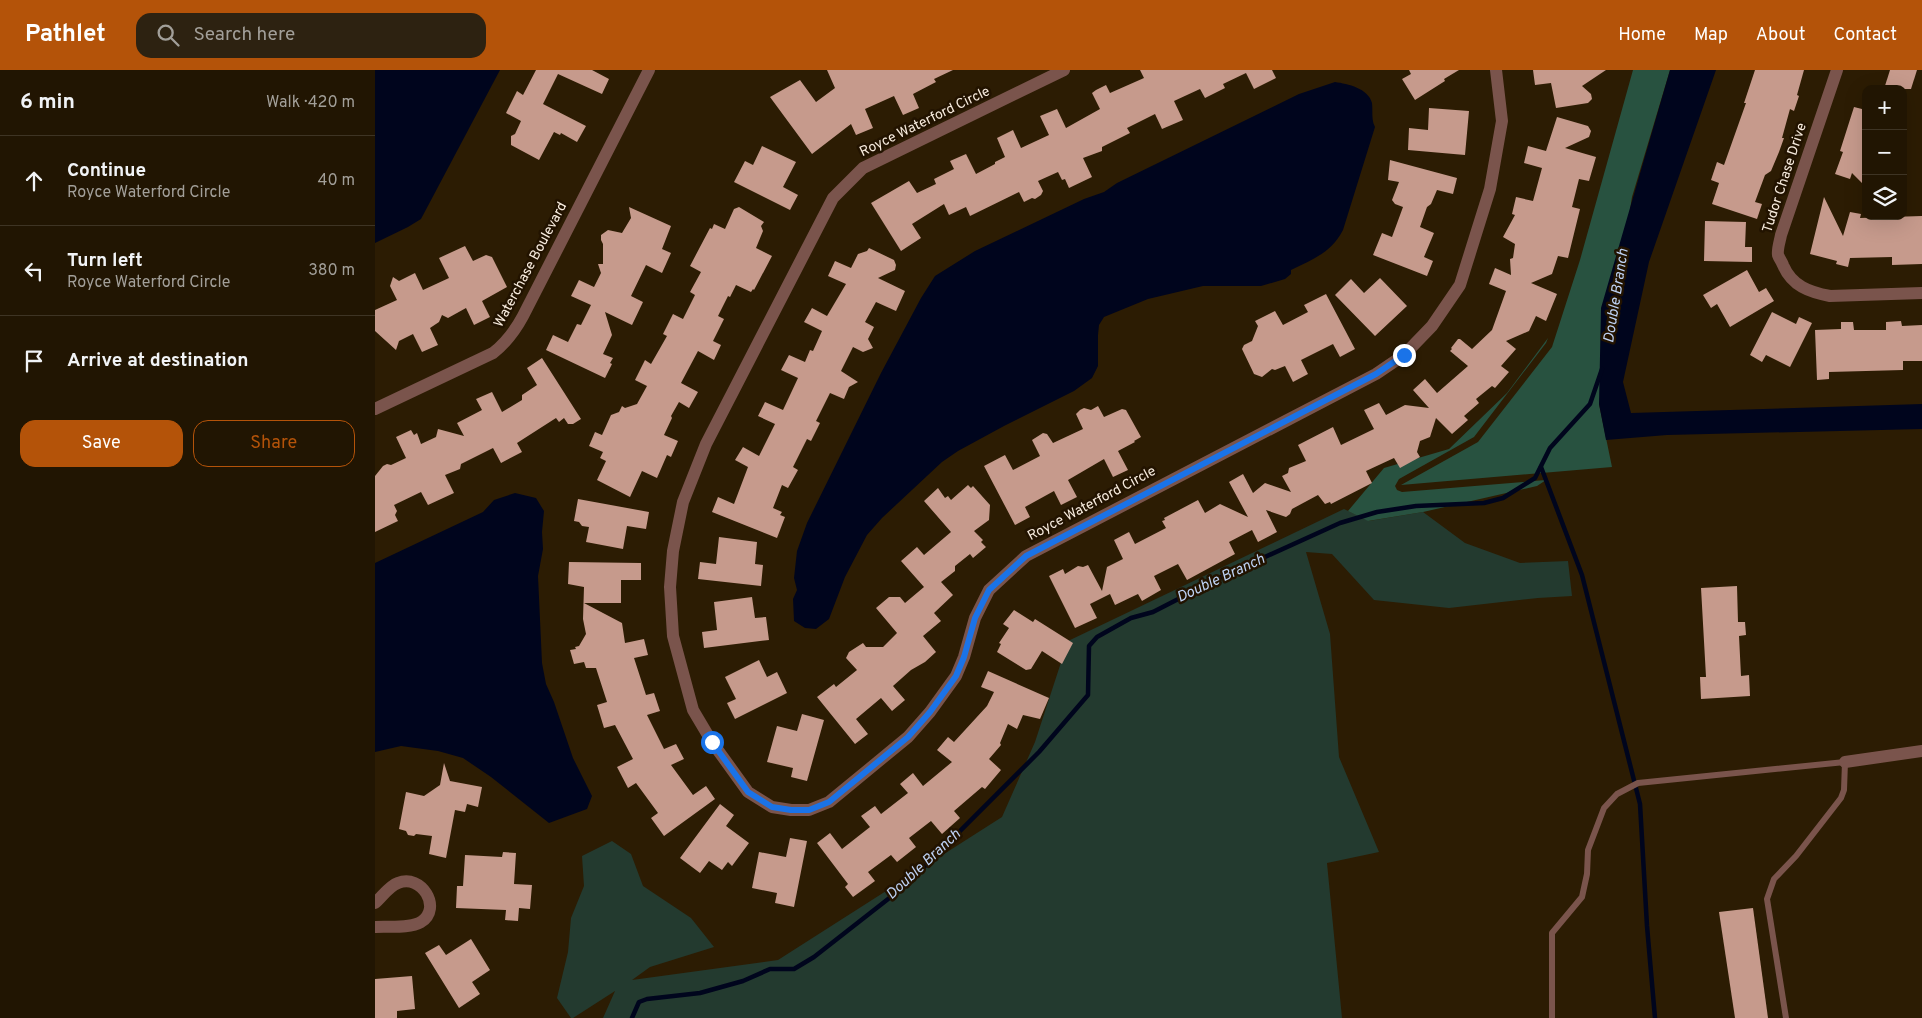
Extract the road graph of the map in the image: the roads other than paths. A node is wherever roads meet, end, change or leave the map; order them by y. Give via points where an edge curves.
1 (649, 70) edge
2 (1064, 70) edge
3 (1496, 70) edge
4 (1837, 70) edge
5 (1922, 293) edge
6 (375, 409) edge
7 (1922, 751) edge
8 (1845, 762) junction
9 (375, 903) edge
10 (375, 927) edge
11 (1552, 1018) edge
12 (1786, 1018) edge

1 - 6 street, Waterchase Boulevard via 509,338 493,353
2 - 3 street, Royce Waterford Circle via 863,168 833,198 706,444 683,502 673,551 670,588 673,636 693,710 748,792 772,807 809,810 829,802 908,737 956,676 975,618 989,590 1026,556 1376,374 1404,355 1432,326 1460,285 1489,189 1502,121
4 - 5 street, Tudor Chase Drive via 1783,228 1778,254 1793,281 1815,293 1830,296
7 - 8 street
8 - 11 lane via 1638,783 1617,794 1604,808 1595,829 1588,850 1582,897 1552,933
8 - 12 lane via 1841,798 1774,879 1767,899
9 - 10 street via 393,885 404,881 421,886 429,903 427,916 417,924

